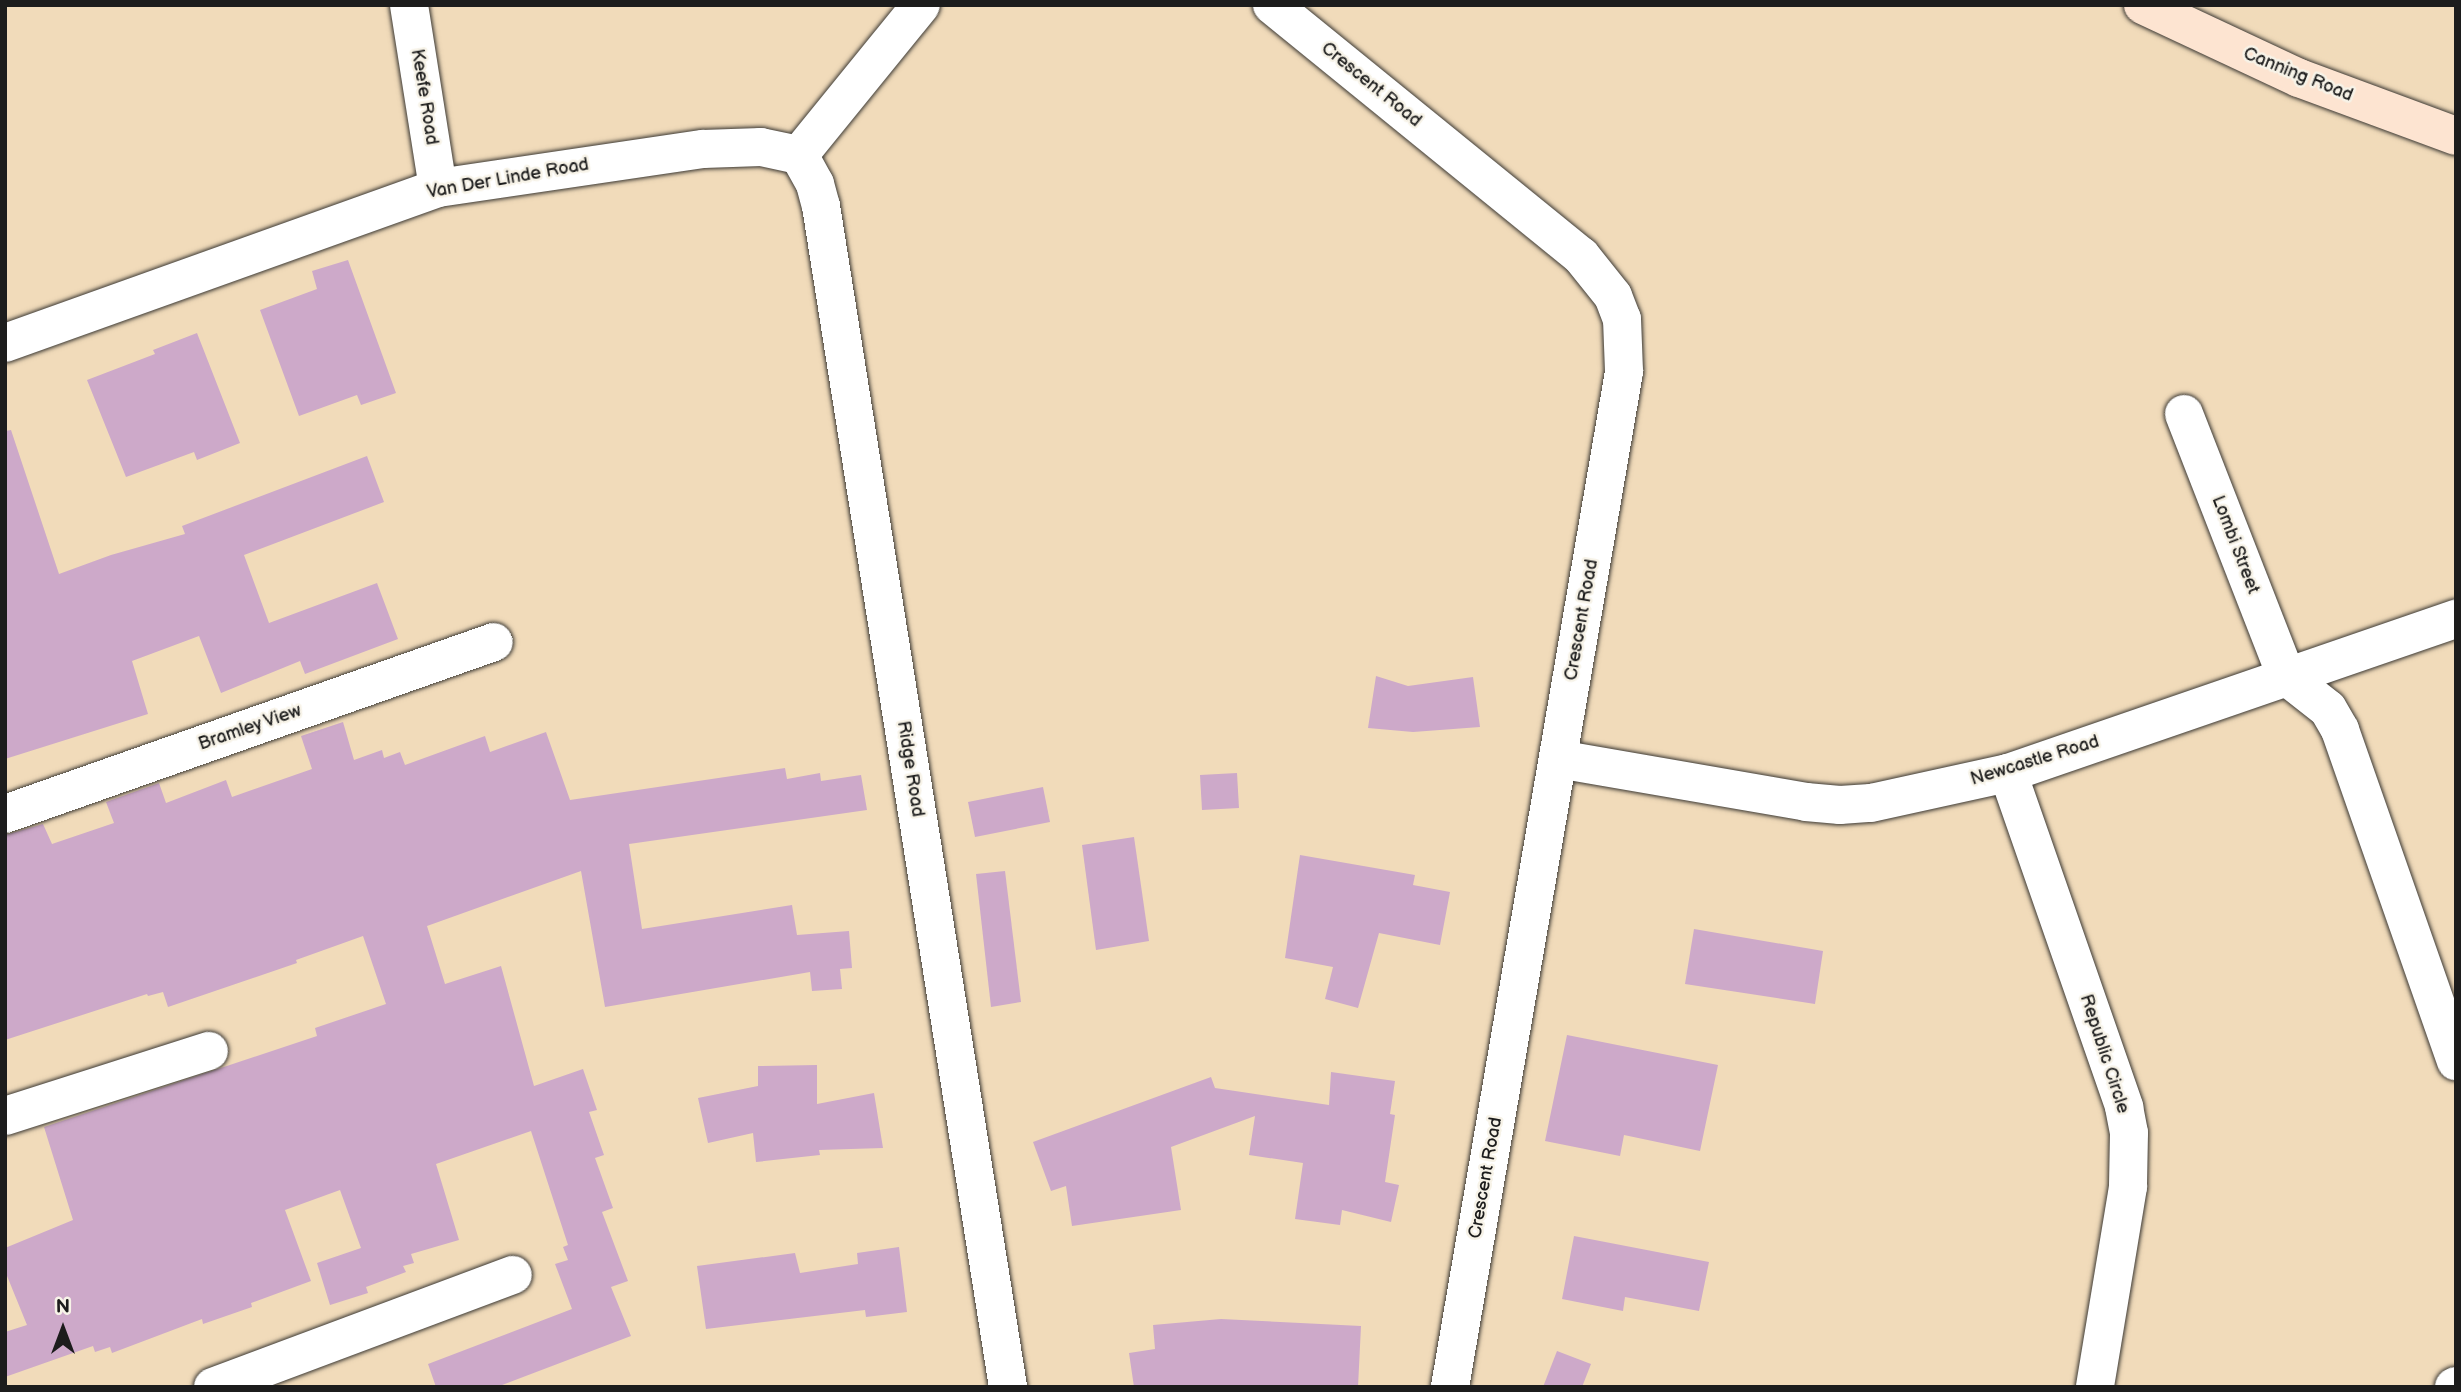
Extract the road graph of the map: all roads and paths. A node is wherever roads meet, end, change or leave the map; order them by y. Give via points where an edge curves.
1 (409, 5) edge
2 (921, 5) edge
3 (1272, 5) edge
4 (2143, 5) edge
5 (2456, 136) edge
6 (799, 155) junction
7 (438, 188) junction
8 (5, 343) edge
9 (2184, 414) dead end
10 (2456, 619) edge
11 (494, 642) dead end
12 (2286, 676) junction
13 (1558, 760) junction
14 (2008, 773) junction
15 (5, 814) edge
16 (209, 1051) dead end
17 (2456, 1062) edge
18 (5, 1116) edge
19 (513, 1275) dead end
20 (213, 1387) edge
21 (1007, 1387) edge
22 (1450, 1387) edge
23 (2095, 1387) edge

1 - 7 street, Keefe Road
2 - 6 street
3 - 13 street, Crescent Road via 1581,256 1613,296 1622,319 1624,372
4 - 5 main road, Canning Road via 2299,78
6 - 7 street, Van Der Linde Road via 761,147 703,149
6 - 21 street, Ridge Road via 821,206
7 - 8 street, Van Der Linde Road
9 - 12 street, Lombi Street
10 - 12 street, Newcastle Road
11 - 15 street, Bramley View
12 - 14 street, Newcastle Road
12 - 17 street via 2328,709 2340,730
13 - 14 street, Newcastle Road via 1840,805 1871,803
13 - 22 street, Crescent Road
14 - 23 street, Republic Circle via 2124,1107 2129,1133 2127,1187
16 - 18 street
19 - 20 street

